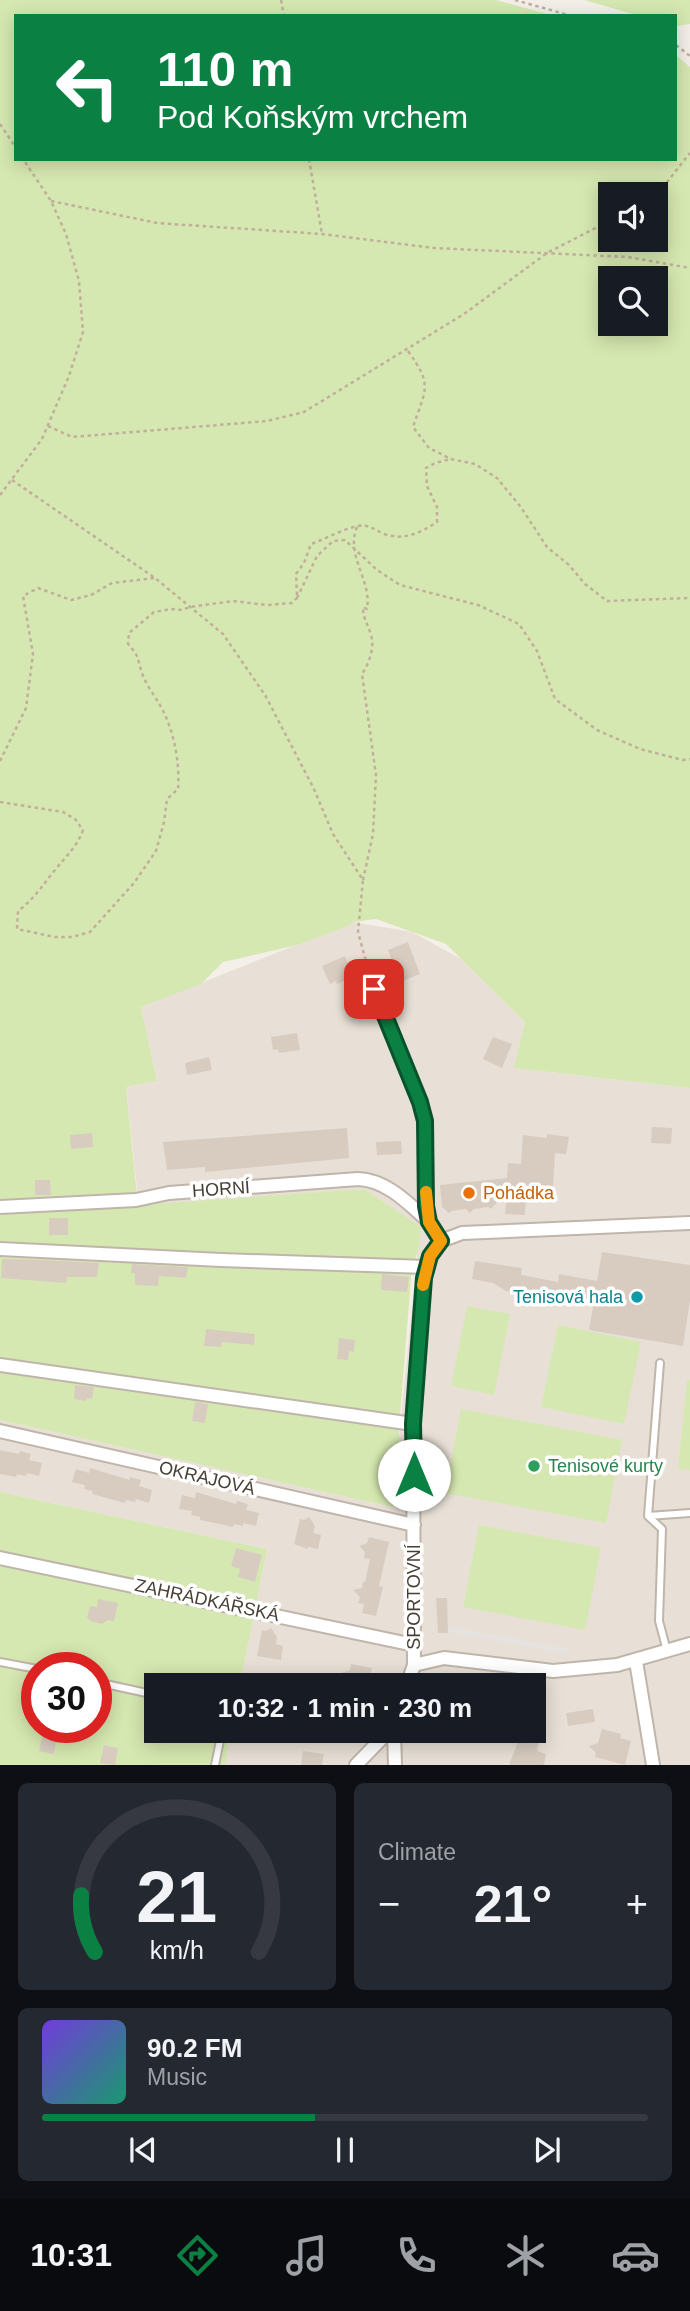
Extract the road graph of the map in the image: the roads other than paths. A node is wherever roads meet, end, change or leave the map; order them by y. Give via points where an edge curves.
1 (374, 989) road end
2 (0, 1207) edge
3 (429, 1222) junction
4 (690, 1223) edge
5 (441, 1241) junction
6 (0, 1249) edge
7 (426, 1267) junction
8 (660, 1363) dead end
9 (0, 1365) edge
10 (413, 1424) junction
11 (0, 1432) edge
12 (690, 1513) edge
13 (648, 1516) junction
14 (414, 1525) junction
15 (0, 1558) edge
16 (690, 1644) edge
17 (414, 1645) junction
18 (667, 1651) junction
19 (636, 1661) junction
20 (0, 1662) edge
21 (414, 1665) junction
22 (21, 1666) edge
23 (411, 1673) edge
24 (112, 1685) edge
25 (144, 1692) edge
26 (220, 1743) edge
27 (377, 1743) edge
28 (394, 1743) edge
29 (215, 1765) edge
30 (356, 1765) edge
31 (395, 1765) edge
32 (653, 1765) edge

1 - 3 lane via 425,1121
2 - 3 street, HORNÍ via 136,1200 169,1193 358,1179 396,1193
3 - 5 lane
4 - 5 street via 462,1233
5 - 7 street, SPORTOVNÍ
6 - 7 street
7 - 10 street, SPORTOVNÍ
8 - 13 lane
9 - 10 street
10 - 14 street, SPORTOVNÍ
11 - 14 street, OKRAJOVÁ
12 - 13 lane
13 - 18 lane via 662,1529 659,1621
14 - 17 street, SPORTOVNÍ
15 - 17 street, ZAHRÁDKÁŘSKÁ
16 - 18 street, SPORTOVNÍ
17 - 21 street, SPORTOVNÍ
18 - 19 street, SPORTOVNÍ
19 - 21 street, SPORTOVNÍ via 553,1671 444,1658
19 - 32 street
20 - 22 lane
21 - 23 street, SPORTOVNÍ
24 - 25 lane
26 - 29 lane
27 - 30 street
28 - 31 street

